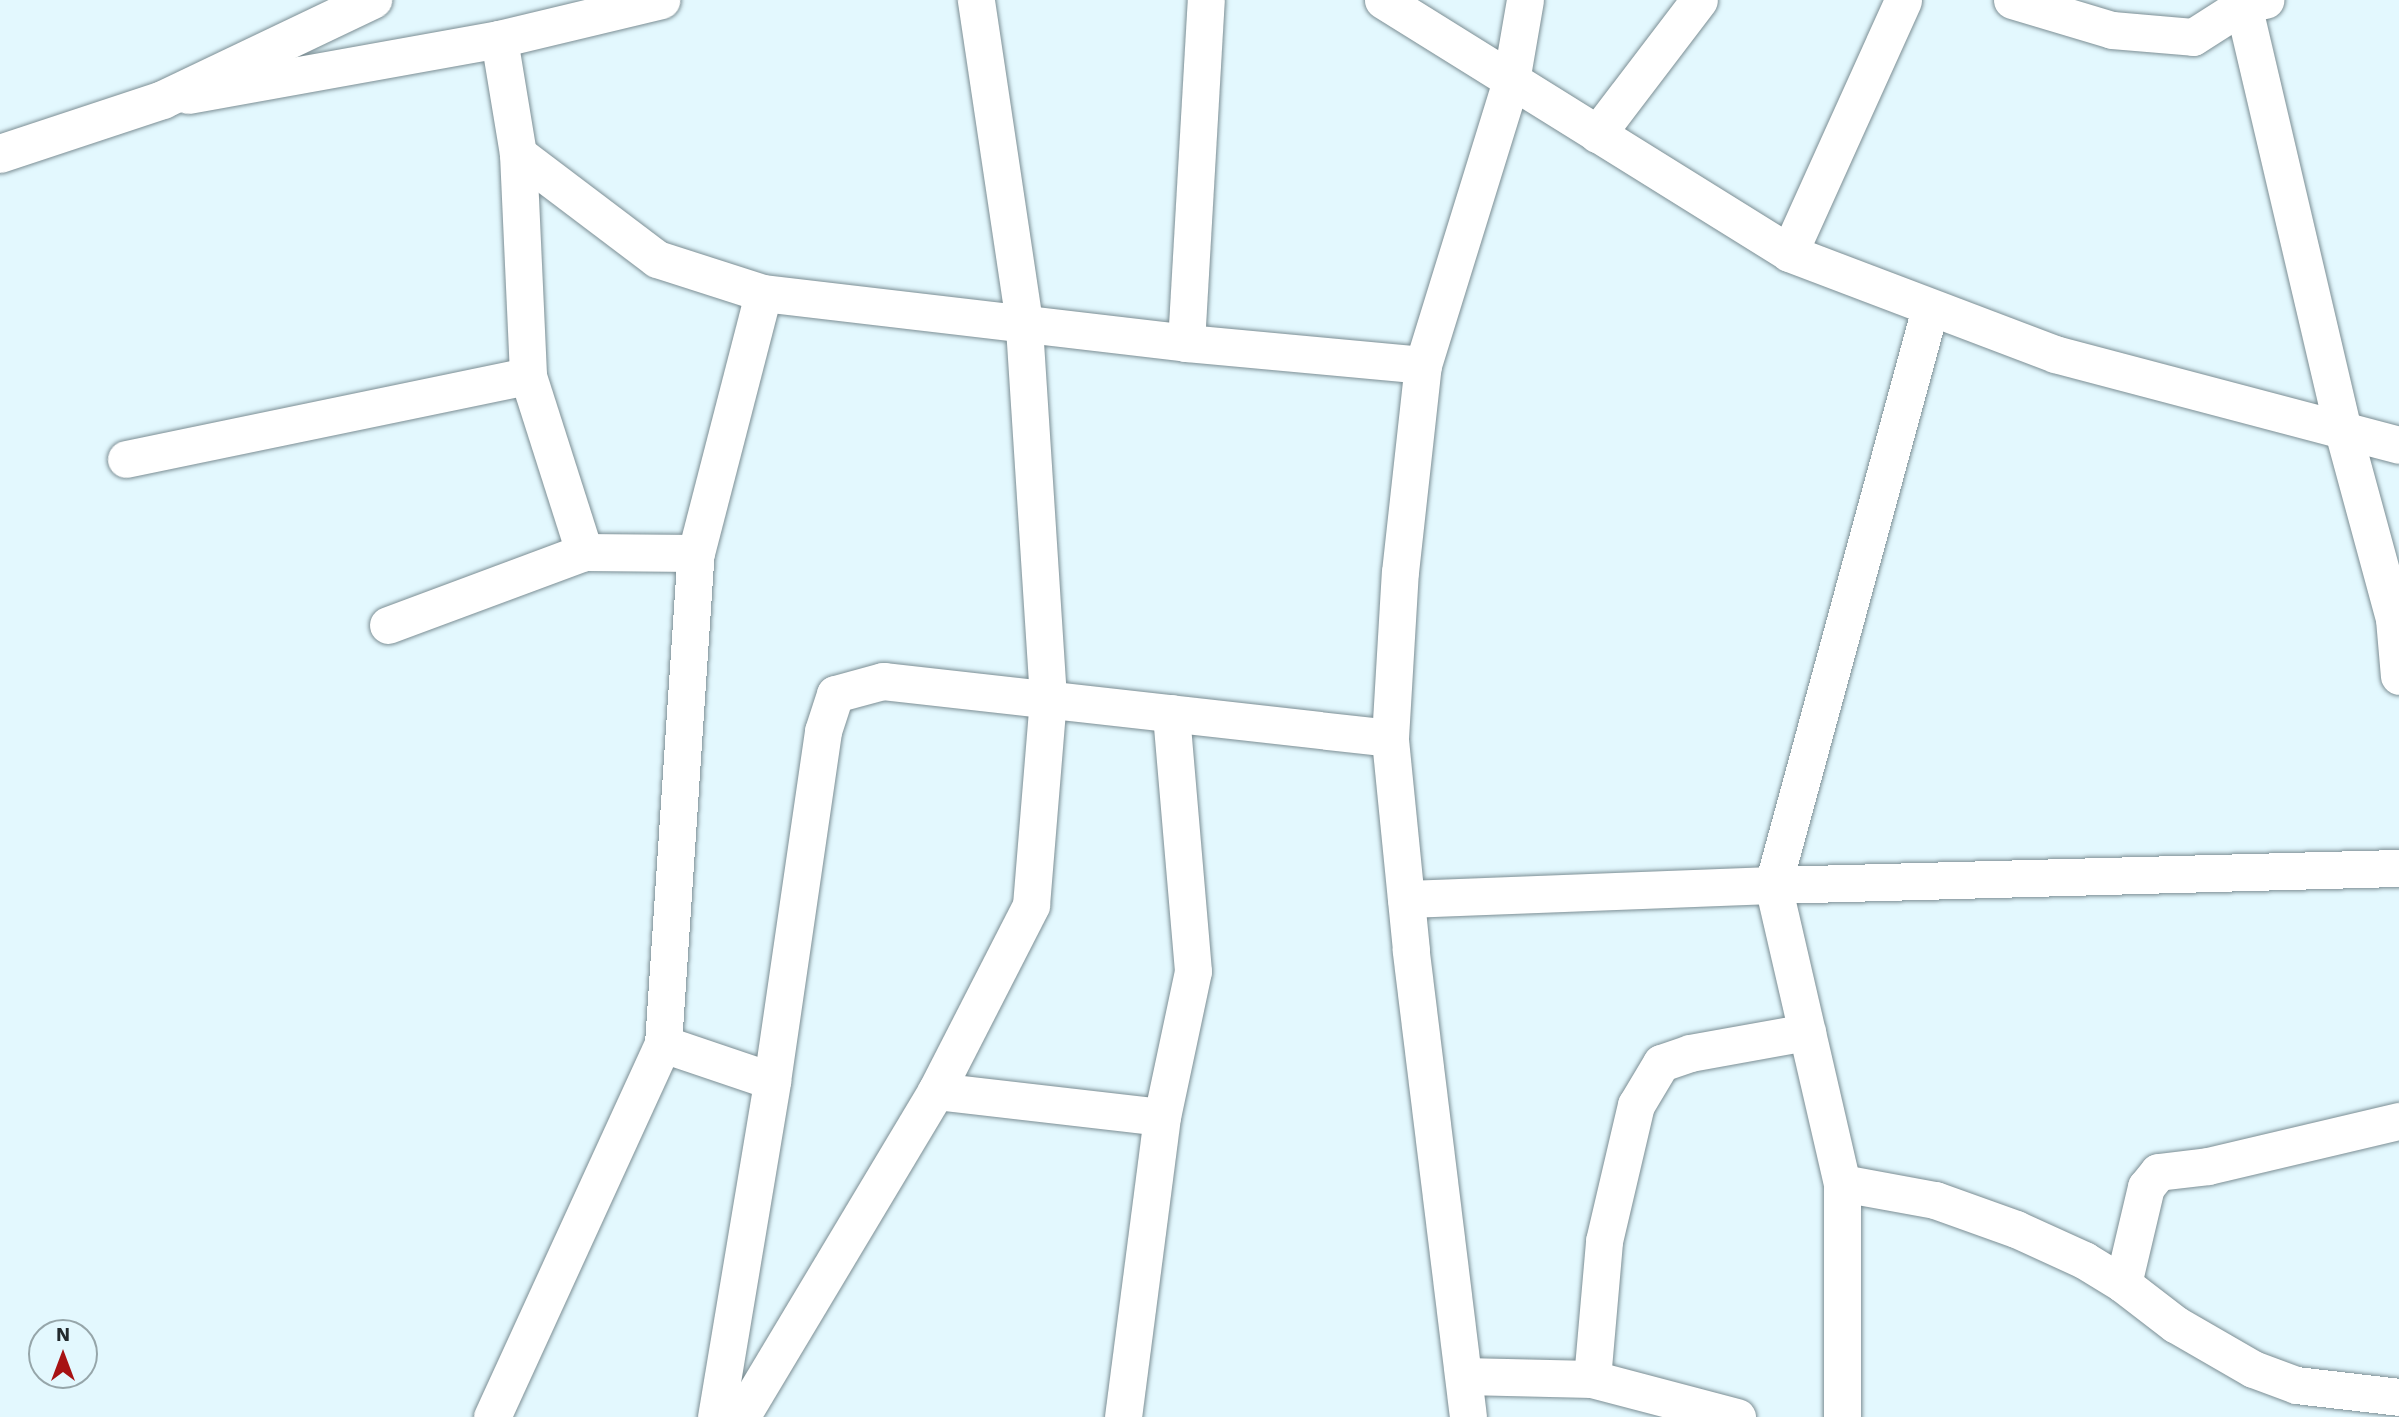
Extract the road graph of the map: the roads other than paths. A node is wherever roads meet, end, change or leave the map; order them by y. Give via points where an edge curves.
1 (373, 0) edge
2 (661, 0) edge
3 (976, 0) edge
4 (1206, 0) edge
5 (1383, 0) edge
6 (1525, 0) edge
7 (1699, 0) edge
8 (1903, 0) edge
9 (2012, 0) edge
10 (2250, 2) edge
11 (499, 39) junction
12 (1511, 81) junction
13 (163, 100) junction
14 (1597, 134) junction
15 (0, 154) edge
16 (518, 154) junction
17 (1789, 253) junction
18 (763, 293) junction
19 (1930, 308) junction
20 (1024, 323) junction
21 (1186, 343) junction
22 (1423, 365) junction
23 (528, 376) junction
24 (2343, 431) junction
25 (2399, 445) edge
26 (126, 459) dead end
27 (583, 552) junction
28 (696, 554) junction
29 (388, 625) dead end
30 (2399, 676) edge
31 (1048, 698) junction
32 (1171, 713) junction
33 (1390, 738) junction
34 (2399, 868) edge
35 (1773, 885) junction
36 (1406, 899) junction
37 (1807, 1032) junction
38 (663, 1044) junction
39 (772, 1082) junction
40 (936, 1091) junction
41 (1162, 1117) junction
42 (2399, 1121) edge
43 (1842, 1184) junction
44 (2123, 1283) junction
45 (1464, 1376) junction
46 (1592, 1379) junction
47 (2399, 1396) edge
48 (492, 1417) edge
49 (716, 1417) edge
50 (741, 1417) edge
51 (1123, 1417) edge
52 (1468, 1417) edge
53 (1737, 1417) edge
54 (1842, 1417) edge

1 - 13 main road
2 - 11 street
3 - 20 street
4 - 21 street
5 - 12 street
6 - 12 street
7 - 14 street
8 - 17 street
9 - 10 street via 2112,30 2193,37
10 - 24 street
11 - 13 street
11 - 16 street
12 - 14 street
12 - 22 street
13 - 15 main road
14 - 17 street
16 - 18 street via 657,259
16 - 23 street
17 - 19 street
18 - 20 street
18 - 28 street
19 - 24 street via 2055,354
19 - 35 street
20 - 21 street
20 - 31 street
21 - 22 street
22 - 33 street via 1400,572
23 - 26 street
23 - 27 street
24 - 25 street
24 - 30 street via 2394,619
27 - 28 street
27 - 29 street
28 - 38 street
31 - 32 street
31 - 39 street via 883,681 835,694 823,731
31 - 40 street via 1031,905
32 - 33 street
32 - 41 street via 1193,971
33 - 36 street
34 - 35 street
35 - 36 street
35 - 37 street
36 - 45 street
37 - 43 street
37 - 46 street via 1690,1053 1661,1063 1636,1105 1604,1241
38 - 39 street
38 - 48 street
39 - 49 street
40 - 41 street
40 - 50 street
41 - 51 street
42 - 44 street via 2208,1166 2158,1172 2146,1187
43 - 44 street via 1947,1205 2017,1229
43 - 54 street
44 - 47 street via 2175,1324 2253,1369 2297,1385
45 - 46 street
45 - 52 street
46 - 53 street

